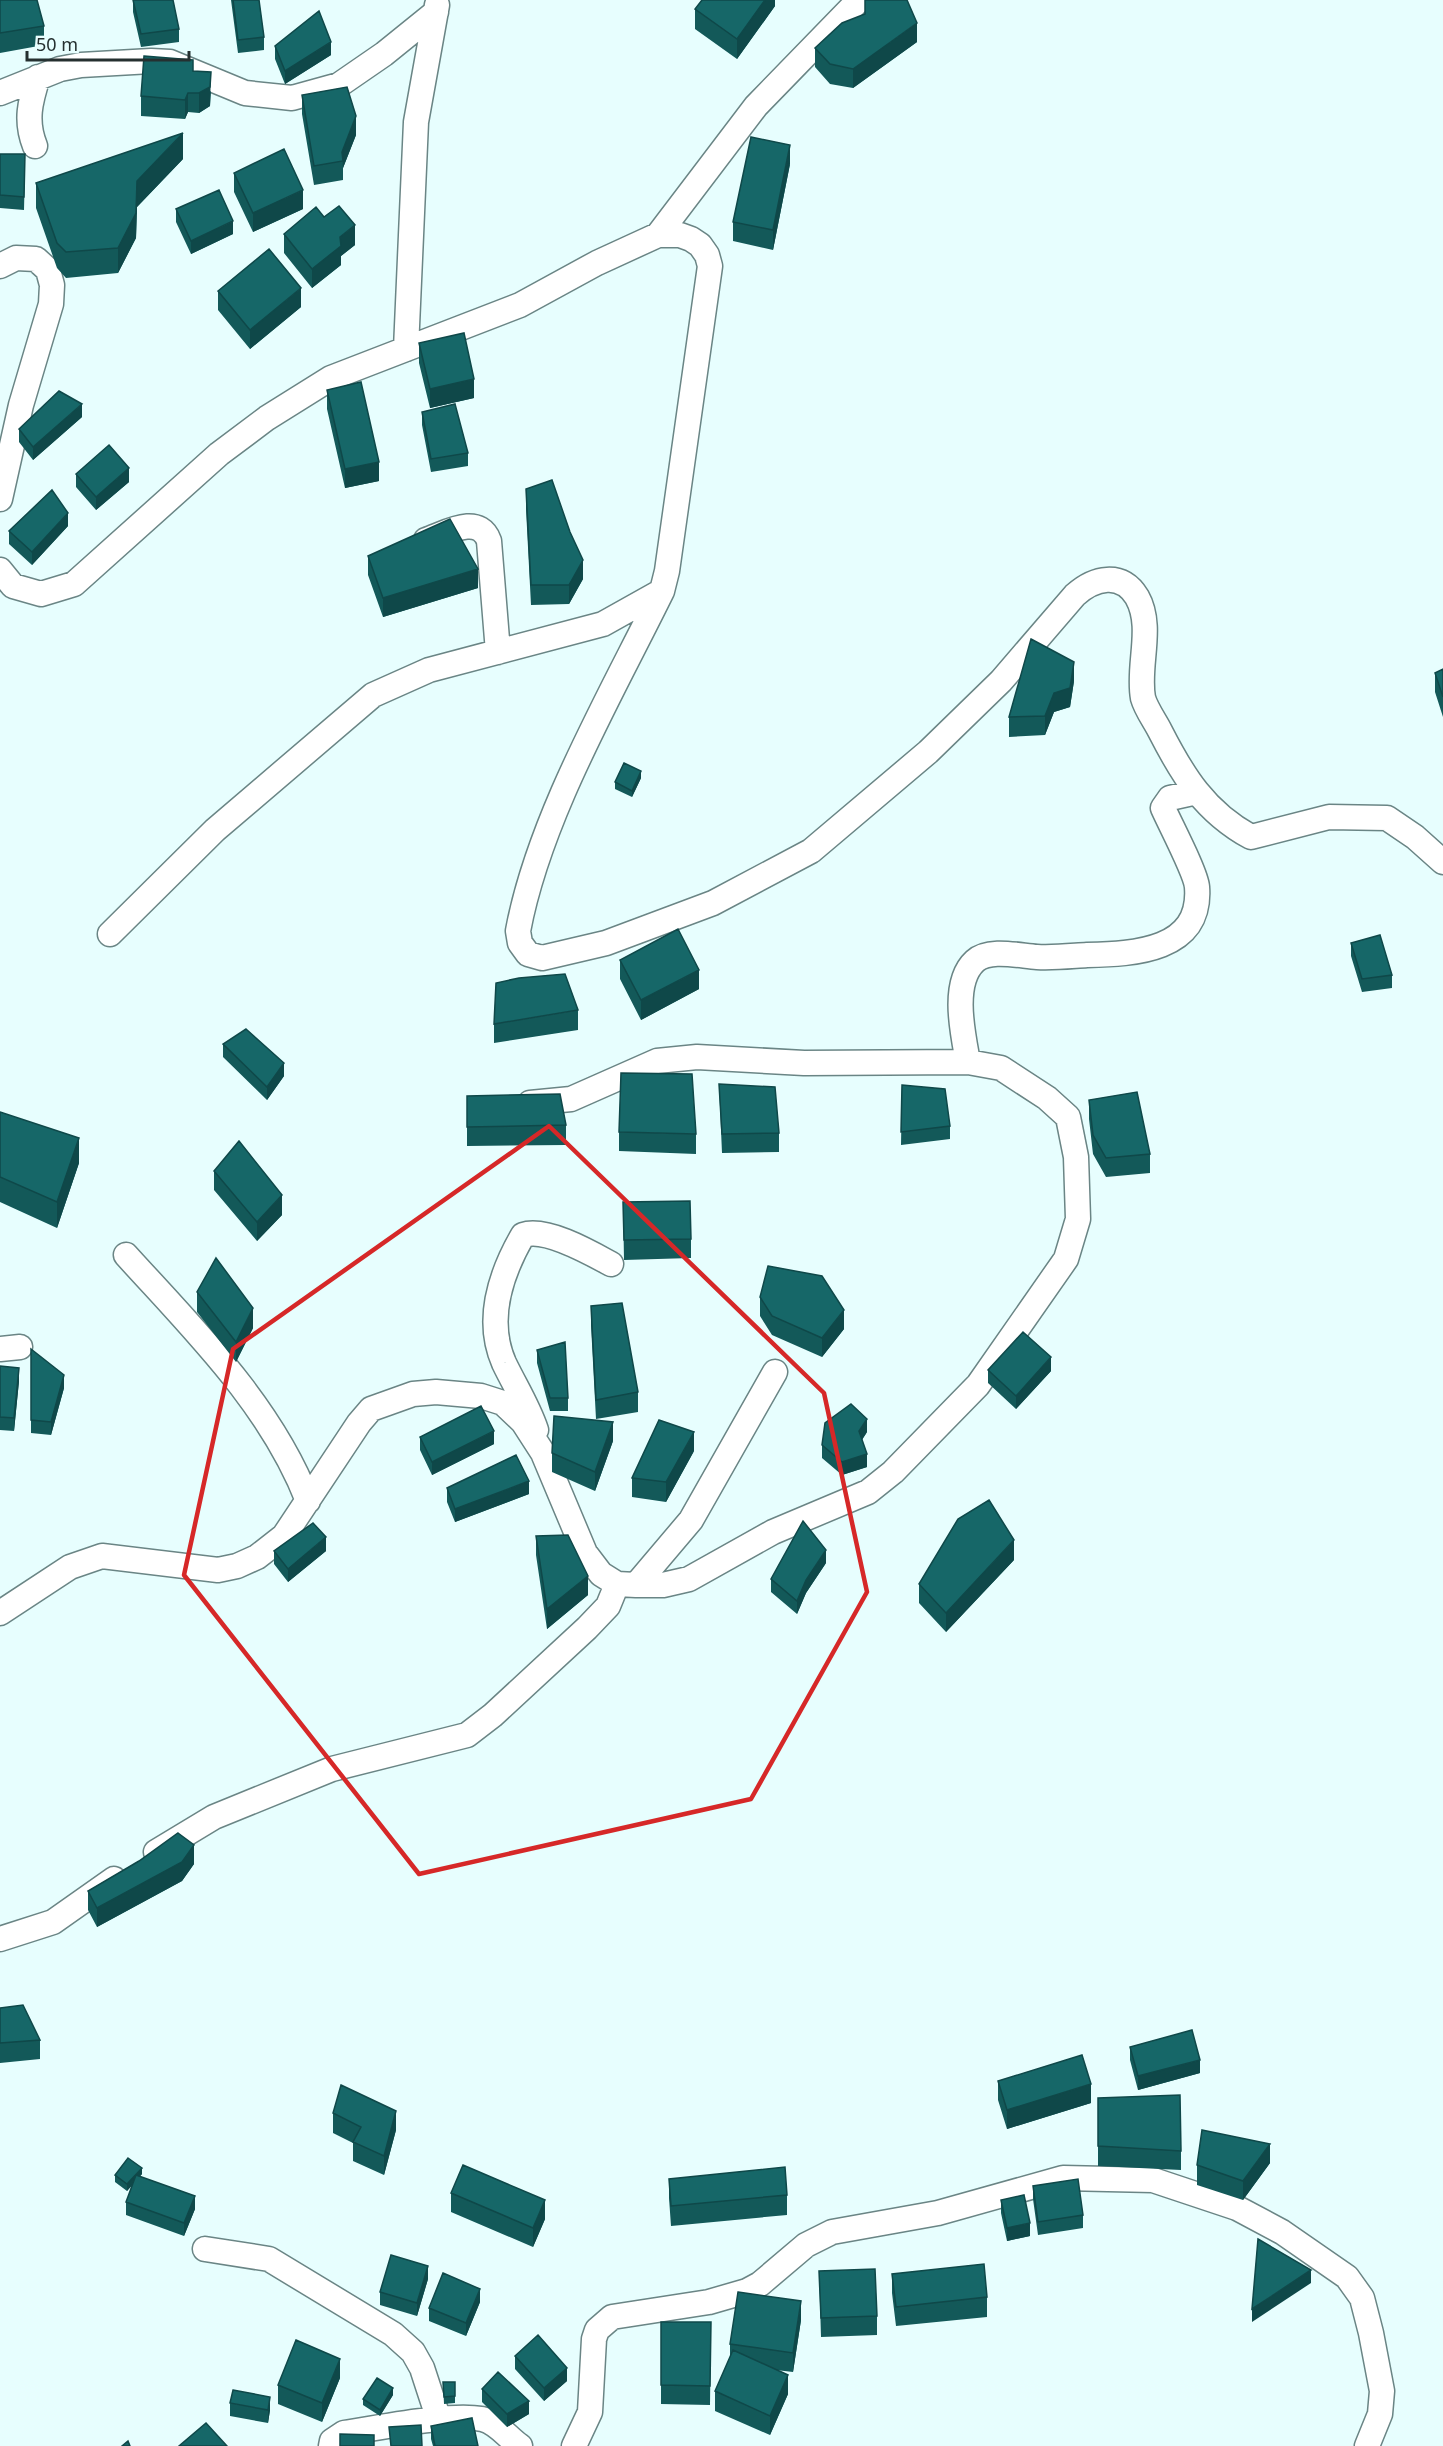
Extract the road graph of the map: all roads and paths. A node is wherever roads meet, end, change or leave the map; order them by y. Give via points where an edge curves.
1 (859, 0) edge
2 (437, 6) edge
3 (38, 77) junction
4 (0, 93) edge
5 (35, 146) dead end
6 (658, 235) junction
7 (0, 266) edge
8 (406, 349) junction
9 (0, 499) edge
10 (426, 540) edge
11 (0, 570) edge
12 (662, 591) junction
13 (498, 652) junction
14 (1197, 792) junction
15 (1443, 862) edge
16 (110, 934) dead end
17 (968, 1062) junction
18 (503, 1105) edge
19 (126, 1256) dead end
20 (610, 1264) dead end
21 (775, 1372) dead end
22 (543, 1453) junction
23 (308, 1501) junction
24 (626, 1585) junction
25 (0, 1613) edge
26 (0, 1938) edge
27 (204, 2249) dead end
28 (439, 2420) junction
29 (331, 2446) edge
30 (520, 2446) edge
31 (574, 2446) edge
32 (1367, 2446) edge

1 - 6 street via 756,106
2 - 3 street via 384,54 339,85 291,98 245,93 170,62 81,65
2 - 8 street via 416,122
3 - 4 street
3 - 5 street via 28,115
6 - 8 street via 520,305
6 - 12 street via 692,239 704,250 710,266 673,540
7 - 9 street via 16,258 36,259 48,270 52,285 51,304 21,405
8 - 11 street via 331,378 267,418 219,454 74,584 41,594 13,586
10 - 13 street via 468,526 486,531
12 - 13 street via 603,624
12 - 14 street via 579,760 538,857 518,931 528,954 542,958 606,943 713,903 811,851 928,752 1001,681 1075,595 1098,580 1119,581 1138,598 1144,625 1143,698 1181,771
13 - 16 street via 429,669 373,695 215,830
14 - 15 street via 1226,823 1251,837 1329,817 1387,818
14 - 17 street via 1170,798 1163,808 1197,884 1197,907 1185,931 1135,954 979,958 965,976 960,1012
17 - 18 street via 804,1063 697,1057 657,1061 571,1099
17 - 24 street via 1001,1068 1068,1117 1076,1157 1078,1220 1066,1260 978,1385 893,1472 868,1492 773,1532 689,1579 663,1585
19 - 23 street via 260,1412 296,1472
20 - 22 street via 547,1235 530,1233 523,1235 505,1272 498,1297 496,1337 503,1360 529,1409
21 - 24 street via 691,1520
22 - 23 street via 523,1422 503,1403 481,1396 413,1394 371,1409
22 - 24 street via 585,1553 601,1574
23 - 25 street via 284,1536 258,1557 237,1566 208,1569 102,1556 70,1567
24 - 26 street via 587,1628 467,1735 332,1769 214,1817 53,1922
27 - 28 street via 269,2259 393,2334 413,2352 422,2368
28 - 29 street via 344,2433
28 - 30 street via 484,2419
31 - 32 street via 590,2412 594,2339 597,2330 612,2317 709,2302 747,2291 806,2245 832,2232 938,2213 1063,2178 1153,2180 1237,2208 1282,2232 1347,2277 1362,2298 1382,2391 1380,2414

